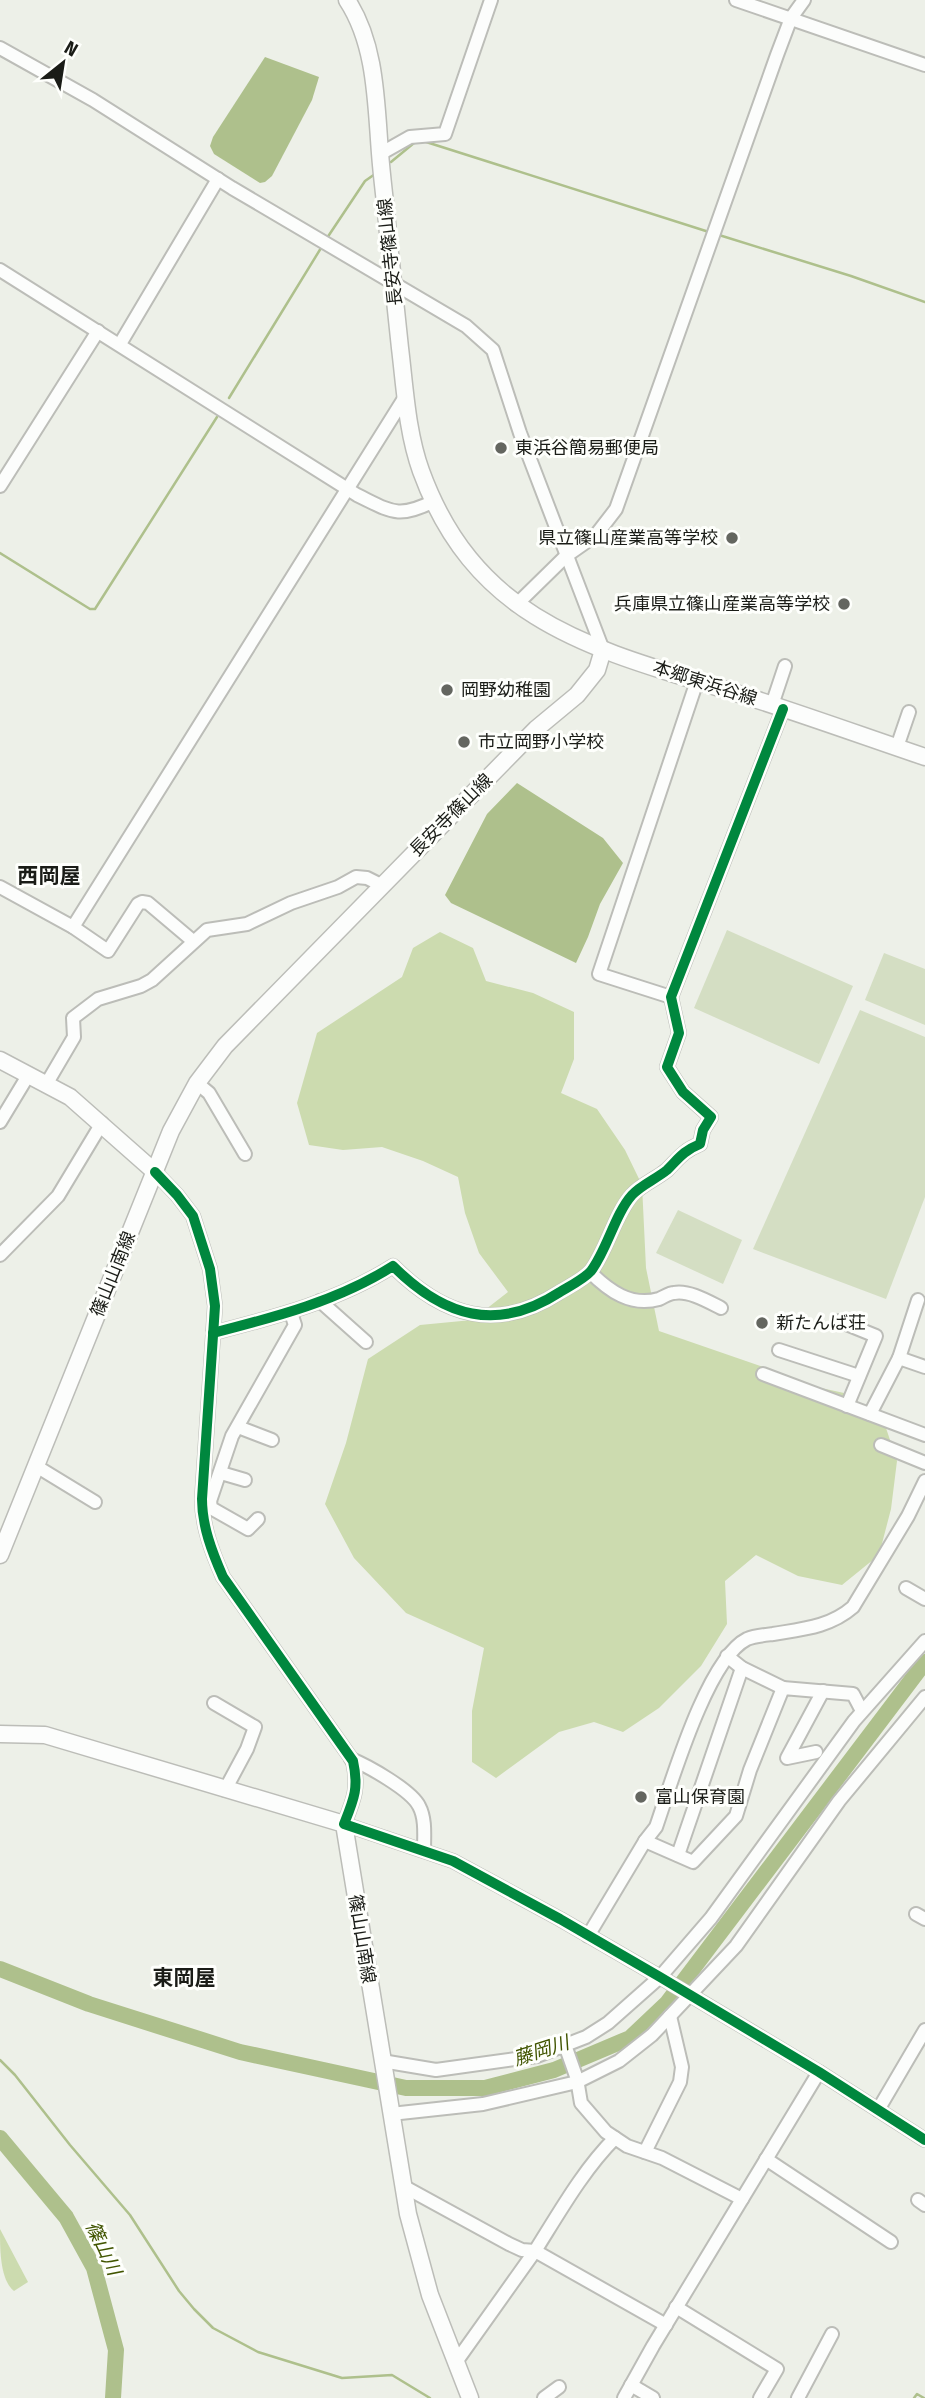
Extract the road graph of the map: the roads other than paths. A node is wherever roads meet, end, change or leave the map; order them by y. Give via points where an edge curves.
1 (347, 0) edge
2 (491, 0) edge
3 (736, 0) edge
4 (804, 0) edge
5 (791, 18) junction
6 (0, 48) edge
7 (925, 65) edge
8 (380, 154) junction
9 (218, 179) junction
10 (0, 270) edge
11 (393, 285) junction
12 (98, 331) junction
13 (120, 344) junction
14 (405, 397) junction
15 (0, 486) edge
16 (348, 489) junction
17 (433, 501) junction
18 (566, 556) junction
19 (516, 605) junction
20 (603, 650) junction
21 (785, 666) dead end
22 (697, 681) junction
23 (778, 707) junction
24 (909, 712) dead end
25 (897, 747) junction
26 (925, 757) edge
27 (381, 885) junction
28 (0, 887) edge
29 (73, 928) junction
30 (193, 941) junction
31 (671, 997) junction
32 (0, 1060) edge
33 (29, 1074) junction
34 (47, 1083) junction
35 (197, 1083) junction
36 (0, 1122) edge
37 (102, 1123) junction
38 (245, 1154) dead end
39 (155, 1172) junction
40 (0, 1255) edge
41 (590, 1272) junction
42 (918, 1300) dead end
43 (320, 1301) junction
44 (721, 1308) dead end
45 (291, 1313) junction
46 (839, 1321) dead end
47 (213, 1334) junction
48 (366, 1342) dead end
49 (779, 1350) dead end
50 (899, 1358) junction
51 (925, 1367) edge
52 (762, 1374) dead end
53 (859, 1376) junction
54 (847, 1406) junction
55 (870, 1414) junction
56 (238, 1427) junction
57 (925, 1434) edge
58 (272, 1440) dead end
59 (881, 1445) dead end
60 (925, 1463) edge
61 (36, 1466) junction
62 (221, 1473) junction
63 (245, 1480) dead end
64 (925, 1481) edge
65 (206, 1500) junction
66 (95, 1502) dead end
67 (258, 1519) dead end
68 (0, 1555) edge
69 (906, 1588) dead end
70 (925, 1599) edge
71 (925, 1641) edge
72 (727, 1656) junction
73 (743, 1668) junction
74 (783, 1688) junction
75 (823, 1691) junction
76 (925, 1697) edge
77 (214, 1703) dead end
78 (862, 1711) junction
79 (0, 1734) edge
80 (816, 1752) dead end
81 (351, 1759) junction
82 (225, 1790) junction
83 (344, 1824) junction
84 (645, 1841) junction
85 (425, 1850) junction
86 (678, 1855) junction
87 (588, 1936) junction
88 (663, 1979) junction
89 (689, 1995) junction
90 (670, 2016) junction
91 (925, 2030) edge
92 (566, 2047) junction
93 (383, 2065) junction
94 (819, 2072) junction
95 (577, 2080) junction
96 (390, 2109) junction
97 (878, 2110) junction
98 (615, 2138) junction
99 (925, 2140) edge
100 (645, 2152) junction
101 (766, 2160) junction
102 (403, 2186) junction
103 (742, 2199) junction
104 (891, 2242) dead end
105 (535, 2251) junction
106 (676, 2306) junction
107 (666, 2325) junction
108 (832, 2334) dead end
109 (456, 2362) junction
110 (631, 2385) junction
111 (559, 2387) dead end
112 (470, 2398) edge
113 (544, 2398) edge
114 (624, 2398) edge
115 (653, 2398) edge
116 (760, 2398) edge
117 (798, 2398) edge

1 - 8 main road, 長安寺篠山線 via 375,84
2 - 8 street via 444,134 410,137
3 - 5 street
4 - 5 street
5 - 7 street
5 - 18 street via 616,509 596,535
6 - 9 street
8 - 11 main road, 長安寺篠山線
9 - 11 street
9 - 13 street
10 - 12 street
11 - 14 main road, 長安寺篠山線
11 - 18 street via 466,326 493,350
12 - 13 street
12 - 15 street
13 - 16 street
14 - 16 street
14 - 17 main road, 長安寺篠山線 via 420,468
16 - 17 street via 400,512
16 - 29 street
17 - 19 main road, 長安寺篠山線 via 475,567
18 - 19 street
18 - 20 street
19 - 20 main road, 長安寺篠山線
20 - 22 main road, 本郷東浜谷線
20 - 27 main road, 長安寺篠山線 via 597,670 577,695 536,729
21 - 23 street
22 - 23 main road, 本郷東浜谷線
22 - 31 street via 599,974
23 - 25 main road, 本郷東浜谷線
23 - 31 street
24 - 25 street
25 - 26 main road, 本郷東浜谷線
27 - 30 street via 356,877 247,924 206,930
27 - 35 main road, 長安寺篠山線 via 225,1046
28 - 29 street
29 - 30 street via 108,951 142,902
30 - 34 street via 152,980 98,999 74,1018 74,1037
31 - 41 street via 679,1033 667,1068 683,1093 711,1117 699,1144 632,1195
32 - 33 main road
33 - 34 main road
33 - 36 street
34 - 37 main road
35 - 38 street via 209,1093
35 - 39 main road, 長安寺篠山線
37 - 39 main road
37 - 40 street via 58,1196
39 - 47 street via 193,1216 200,1234 215,1306
39 - 61 main road, 篠山山南線
41 - 43 street via 531,1308 508,1313 475,1316 454,1310 393,1266 368,1282
41 - 44 street via 626,1300 656,1300 676,1292
42 - 50 street
43 - 45 street
43 - 48 street
45 - 47 street
45 - 56 street via 295,1325
46 - 53 street via 876,1336
47 - 65 street
49 - 53 street
50 - 51 street
50 - 55 street
52 - 54 street
53 - 54 street
54 - 55 street
55 - 57 street
56 - 58 street
56 - 62 street
59 - 60 street
61 - 66 street
61 - 68 main road, 篠山山南線
62 - 63 street
62 - 65 street
64 - 72 street via 853,1607 841,1618 813,1628 747,1639
65 - 67 street via 211,1508 248,1529
65 - 81 street via 202,1512 223,1577
69 - 70 street
71 - 78 street
72 - 73 street
72 - 84 street via 697,1710 656,1827
73 - 74 street
73 - 86 street
74 - 75 street
74 - 86 street via 736,1816 693,1862
75 - 78 street via 853,1693
75 - 80 street via 787,1758
76 - 89 street via 839,1801 736,1946
77 - 82 street via 255,1727
78 - 88 street
79 - 82 main road via 45,1735
81 - 83 street via 355,1796
81 - 85 street via 370,1767 419,1804
82 - 83 main road
83 - 85 street
83 - 93 main road, 篠山山南線
84 - 86 street
84 - 87 street
85 - 87 street
87 - 88 street
88 - 89 street
88 - 92 street via 608,2023
89 - 90 street
89 - 94 street
90 - 95 street via 619,2061
90 - 100 street via 682,2067 680,2082
91 - 97 street
92 - 93 street via 537,2056 436,2070
92 - 95 street
93 - 96 main road, 篠山山南線
94 - 97 street
94 - 101 street
95 - 96 street via 483,2104
95 - 98 street via 581,2103
96 - 102 main road, 篠山山南線
97 - 99 street
98 - 100 street
98 - 105 street
100 - 103 street
101 - 103 street
101 - 104 street
102 - 105 street via 509,2244
102 - 109 main road, 篠山山南線 via 430,2295
103 - 106 street
105 - 107 street
105 - 109 street
106 - 107 street
106 - 116 street via 777,2369
107 - 110 street
108 - 117 street
109 - 112 main road, 篠山山南線
110 - 114 street
110 - 115 street
111 - 113 street

